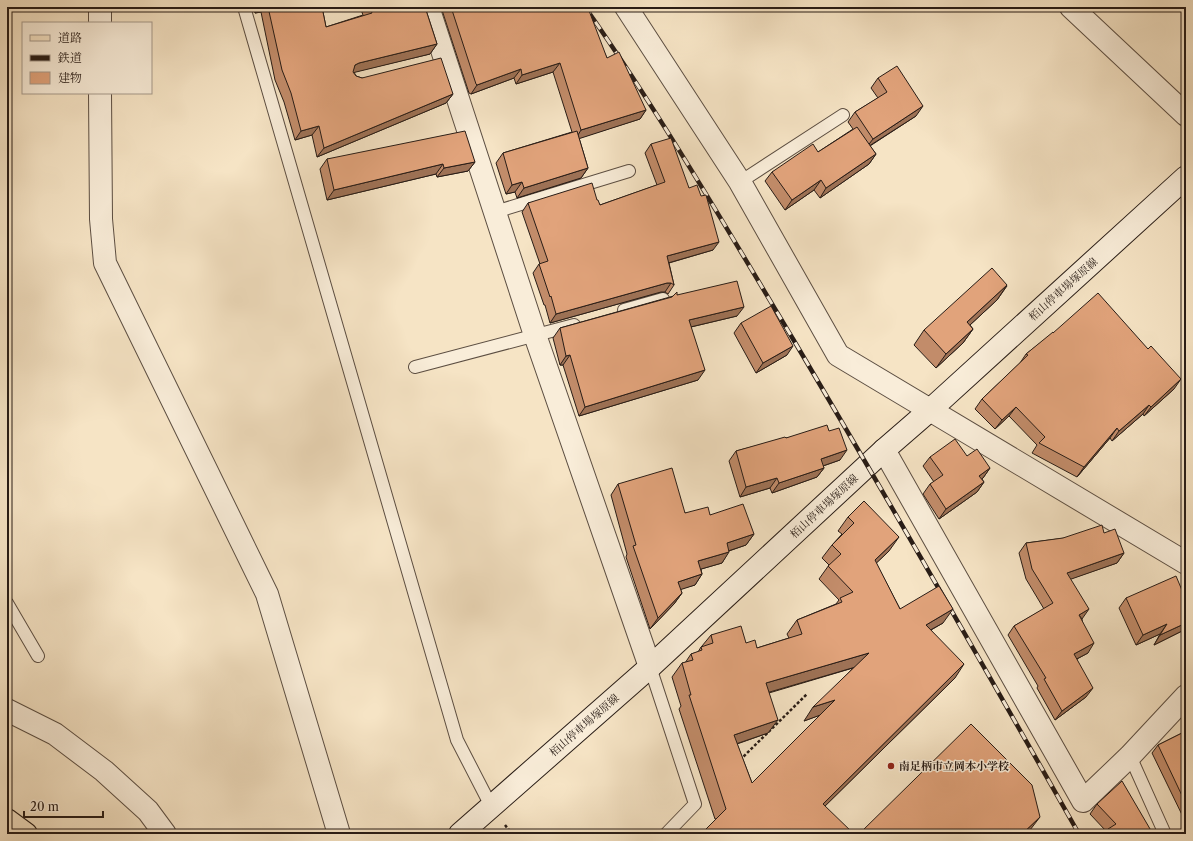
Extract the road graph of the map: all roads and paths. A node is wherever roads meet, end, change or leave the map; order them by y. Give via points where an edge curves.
1 (100, 7) edge
2 (244, 7) edge
3 (428, 7) edge
4 (626, 7) edge
5 (1071, 7) edge
6 (100, 22) edge
7 (100, 94) edge
8 (843, 115) dead end
9 (1186, 115) edge
10 (629, 171) dead end
11 (1186, 177) edge
12 (740, 182) junction
13 (495, 212) junction
14 (663, 299) edge
15 (611, 314) edge
16 (588, 320) edge
17 (536, 335) junction
18 (415, 367) dead end
19 (929, 411) junction
20 (884, 450) junction
21 (1186, 563) edge
22 (7, 603) edge
23 (38, 656) dead end
24 (650, 667) junction
25 (807, 694) dead end
26 (1186, 696) edge
27 (7, 710) edge
28 (1130, 756) junction
29 (740, 760) edge
30 (490, 806) junction
31 (165, 834) edge
32 (340, 834) edge
33 (460, 834) edge
34 (666, 834) edge
35 (1165, 834) edge

1 - 6 street
2 - 30 lane via 457,740
3 - 13 street via 441,59
4 - 12 street
5 - 9 street
7 - 32 street via 100,219 105,264 267,594
8 - 12 lane
10 - 13 lane
11 - 19 street, 栢山停車場塚原線
12 - 19 street via 838,355
13 - 17 street
14 - 15 lane
16 - 17 lane
17 - 18 lane
17 - 24 street
19 - 20 street, 栢山停車場塚原線
19 - 21 street
20 - 24 street, 栢山停車場塚原線
20 - 28 street via 1083,801
22 - 23 lane
24 - 30 street, 栢山停車場塚原線
24 - 34 lane via 695,804
25 - 29 path
26 - 28 street
27 - 31 street via 55,734 104,770 148,811
28 - 35 lane
30 - 33 street, 栢山停車場塚原線

